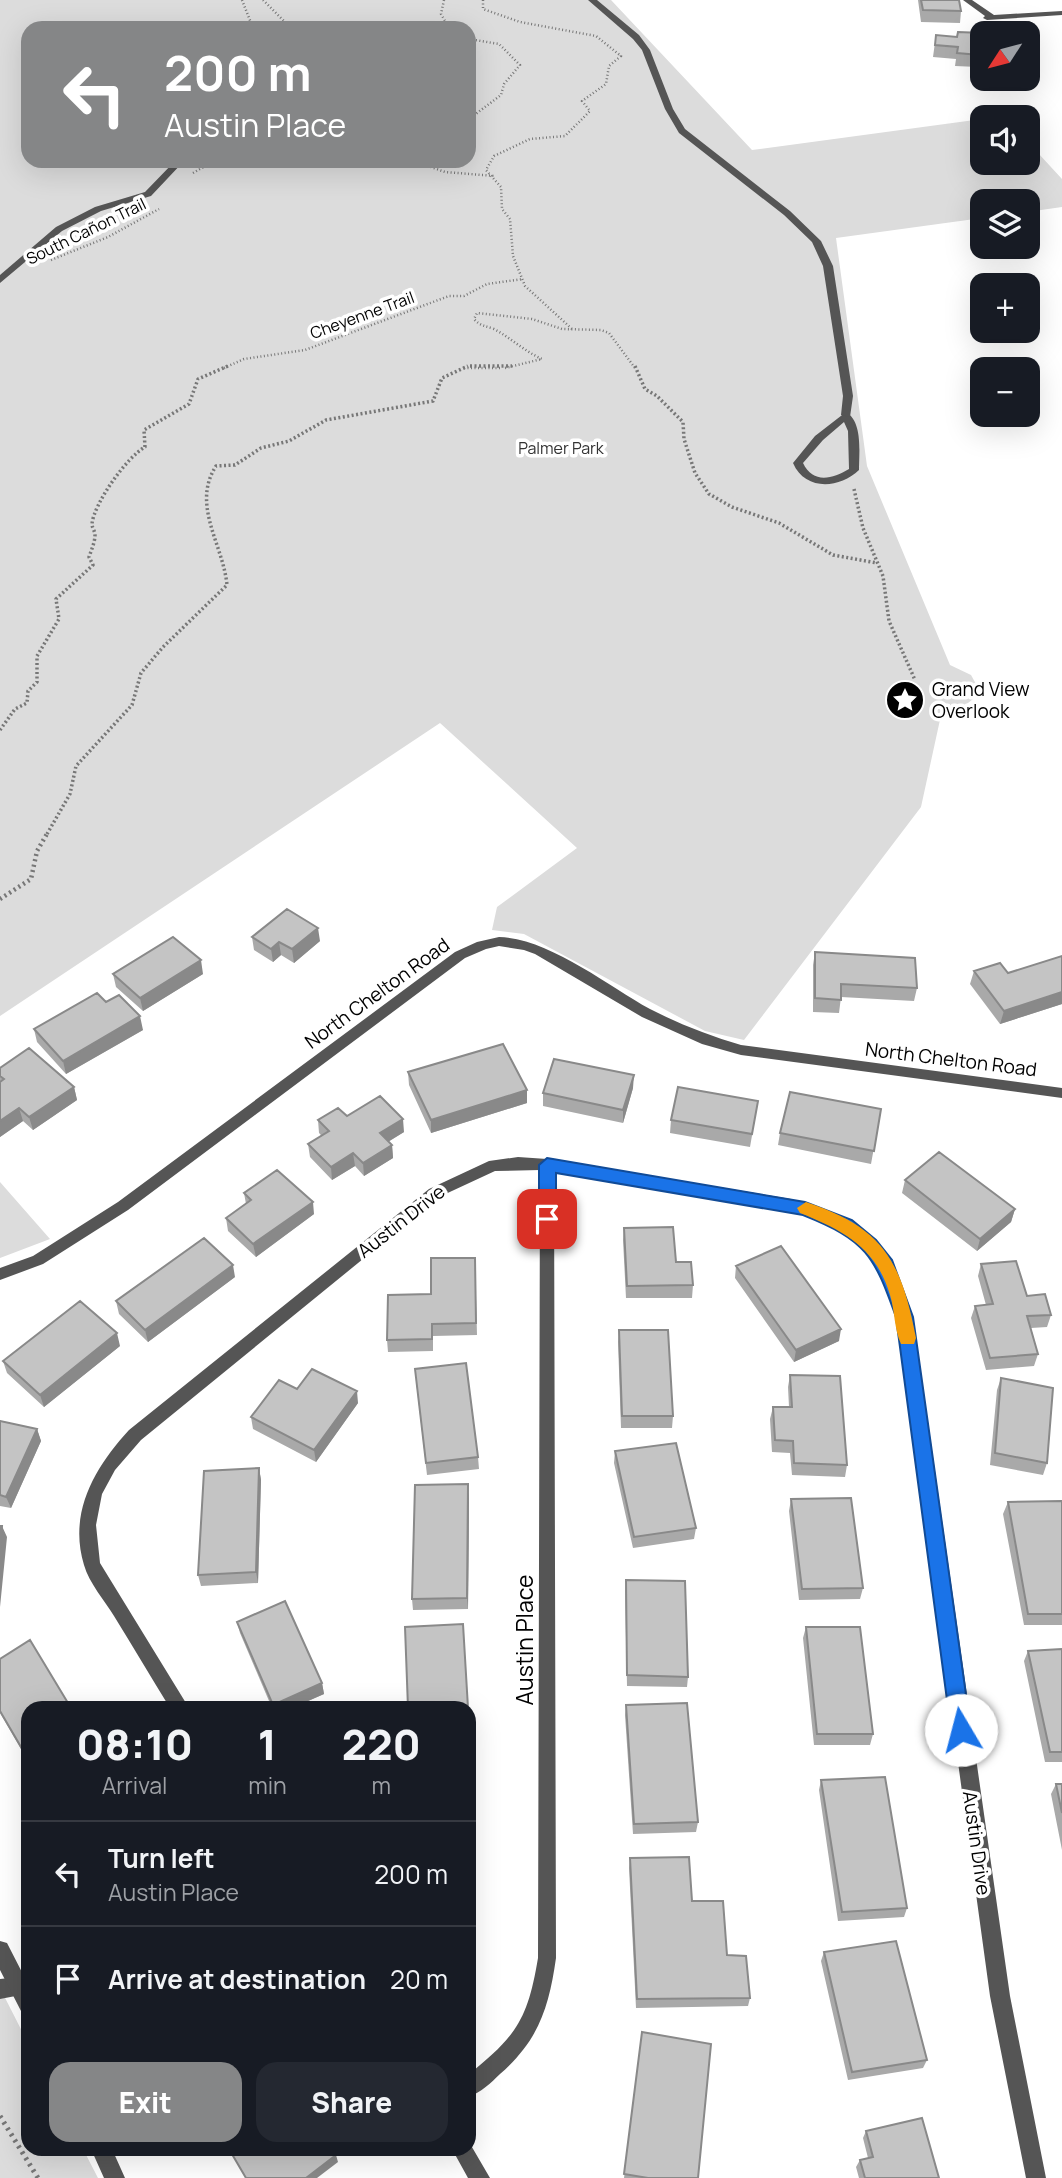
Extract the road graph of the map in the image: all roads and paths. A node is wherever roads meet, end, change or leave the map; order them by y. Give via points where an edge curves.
1 (242, 0) edge
2 (263, 0) edge
3 (444, 0) edge
4 (483, 0) edge
5 (592, 0) edge
6 (967, 0) edge
7 (1062, 13) edge
8 (1062, 19) edge
9 (250, 21) edge
10 (284, 21) edge
11 (445, 21) edge
12 (1040, 22) edge
13 (476, 40) edge
14 (476, 114) edge
15 (173, 168) edge
16 (202, 168) edge
17 (434, 168) edge
18 (189, 176) dead end
19 (495, 176) junction
20 (162, 206) dead end
21 (44, 266) dead end
22 (0, 279) edge
23 (523, 279) junction
24 (573, 330) junction
25 (846, 415) junction
26 (846, 476) junction
27 (877, 563) junction
28 (915, 680) dead end
29 (0, 730) edge
30 (0, 899) edge
31 (1062, 1093) edge
32 (547, 1165) junction
33 (0, 1274) edge
34 (176, 1701) edge
35 (0, 1950) edge
36 (16, 1994) edge
37 (476, 2081) edge
38 (0, 2116) edge
39 (21, 2150) edge
40 (25, 2156) edge
41 (104, 2156) edge
42 (466, 2156) edge
43 (38, 2178) edge
44 (115, 2178) edge
45 (480, 2178) edge
46 (1035, 2178) edge

1 - 9 path
2 - 10 path
3 - 11 path via 441,14
4 - 19 path via 483,9 493,15 596,36 621,56 609,66 606,84 584,97 590,110 572,132 530,139 500,153 486,170
5 - 25 street via 646,50 682,131 817,241 831,279 848,396
6 - 7 street via 990,18
8 - 12 street
13 - 14 path via 499,44 520,65 501,95
15 - 22 street via 148,194 98,209 59,229
16 - 18 path
17 - 19 path
19 - 23 path via 504,195 502,209 510,219 513,256
20 - 21 path, South Cañon Trail
23 - 24 path
23 - 29 path, Cheyenne Trail via 487,284 305,350 244,359 198,379 189,404 144,430 145,447 115,475 92,524 95,535 89,557 93,565 56,599 60,620 37,656 37,682 28,691 27,703 15,709
24 - 27 path via 601,330 620,345 645,389 683,422 695,473 709,494 732,508 779,523 833,555
24 - 30 path via 533,319 477,313 474,319 478,324 541,359 504,368 468,366 442,378 433,401 326,420 289,441 261,448 235,465 216,466 206,488 206,510 227,585 149,665 136,683 134,703 81,757 70,794 37,851 31,879
25 - 26 street via 853,431 854,470
25 - 26 street via 798,463 809,479 835,481
26 - 27 path via 853,485
27 - 28 path via 890,621
31 - 33 street, North Chelton Road via 741,1050 698,1037 540,951 500,939 460,955 123,1206 38,1259
32 - 34 street, Austin Drive via 494,1165 434,1194 135,1435 98,1479 89,1507 87,1538 92,1565
32 - 37 street, Austin Place via 547,1958 534,2021 515,2047
32 - 46 street, Austin Drive via 819,1212 846,1225 870,1244 886,1265 905,1317 996,1969
35 - 36 street
38 - 39 path
40 - 43 path
41 - 44 street
42 - 45 street

